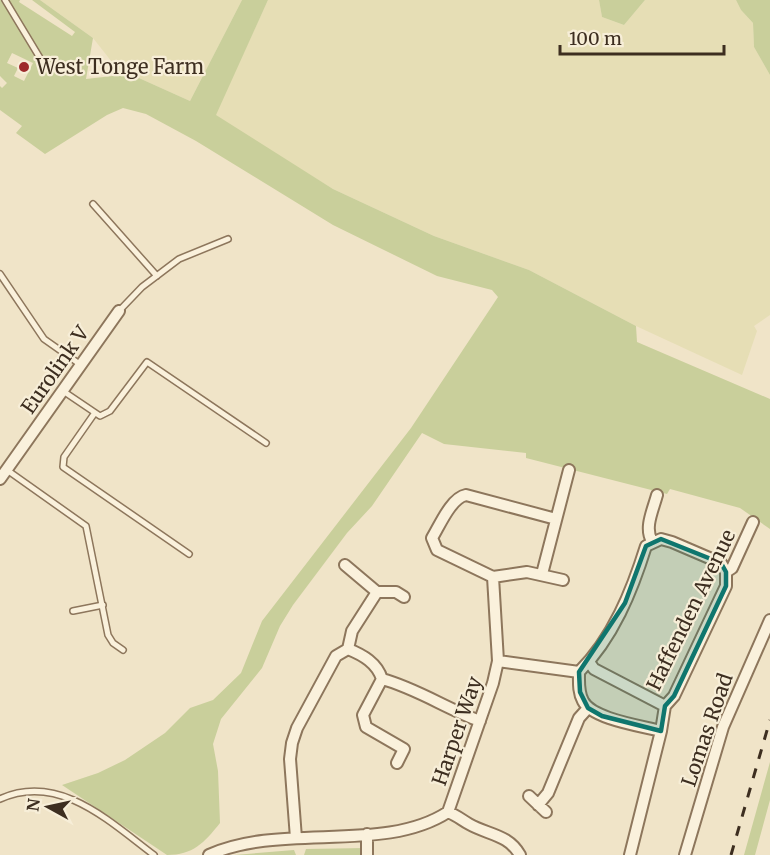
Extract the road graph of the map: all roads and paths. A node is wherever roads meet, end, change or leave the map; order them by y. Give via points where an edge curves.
1 (5, 0) edge
2 (44, 63) dead end
3 (93, 204) dead end
4 (228, 238) dead end
5 (0, 274) edge
6 (157, 276) junction
7 (119, 311) joint
8 (81, 365) junction
9 (63, 391) junction
10 (94, 414) junction
11 (266, 443) dead end
12 (569, 470) dead end
13 (3, 474) edge
14 (657, 495) dead end
15 (556, 519) junction
16 (753, 522) dead end
17 (652, 541) junction
18 (189, 554) dead end
19 (345, 564) dead end
20 (726, 572) junction
21 (542, 574) junction
22 (493, 577) junction
23 (563, 580) dead end
24 (377, 592) junction
25 (404, 597) dead end
26 (103, 605) junction
27 (73, 611) dead end
28 (770, 620) edge
29 (348, 649) junction
30 (123, 650) dead end
31 (498, 661) junction
32 (589, 662) junction
33 (579, 672) junction
34 (382, 679) junction
35 (665, 706) junction
36 (588, 708) junction
37 (480, 721) junction
38 (662, 731) junction
39 (397, 763) dead end
40 (529, 796) dead end
41 (1, 798) edge
42 (448, 812) junction
43 (367, 834) junction
44 (296, 838) junction
45 (154, 855) edge
46 (209, 855) edge
47 (367, 855) edge
48 (520, 855) edge
49 (630, 855) edge
50 (685, 855) edge

1 - 2 lane
3 - 6 lane
4 - 6 lane via 179,259
5 - 8 lane via 44,339
6 - 7 lane
7 - 8 street, Eurolink V
8 - 9 street, Eurolink V
9 - 10 lane
9 - 13 street, Eurolink V
10 - 11 lane via 100,416 110,411 147,362
10 - 18 lane via 64,457 63,467
12 - 15 street
13 - 26 lane via 86,526
14 - 17 street via 648,528
15 - 21 street
15 - 22 street via 460,496 432,538 434,545 446,555
16 - 20 street, Haffenden Avenue via 732,568
17 - 20 street via 672,542 721,563
17 - 32 street via 645,546 626,603
19 - 24 street
20 - 35 street, Haffenden Avenue via 726,586 674,696
21 - 22 street
21 - 23 street
22 - 31 street
24 - 25 street via 396,592
24 - 29 street via 352,632
26 - 27 lane
26 - 30 lane via 110,639
28 - 50 street, Lomas Road via 723,727
29 - 34 street via 376,665
29 - 44 street via 336,656 292,743
31 - 33 street
31 - 37 street, Harper Way
32 - 33 street
32 - 35 street via 594,669
33 - 36 street via 580,692
34 - 37 street
34 - 39 street via 363,722 404,748
35 - 38 street, Haffenden Avenue
36 - 38 street via 602,716
36 - 40 street via 579,718 542,809
37 - 42 street, Harper Way
38 - 49 street, Haffenden Avenue
41 - 45 lane via 27,791 73,798
42 - 43 street via 429,824
42 - 48 street via 499,834
43 - 44 street
43 - 47 street
44 - 46 street via 242,843

